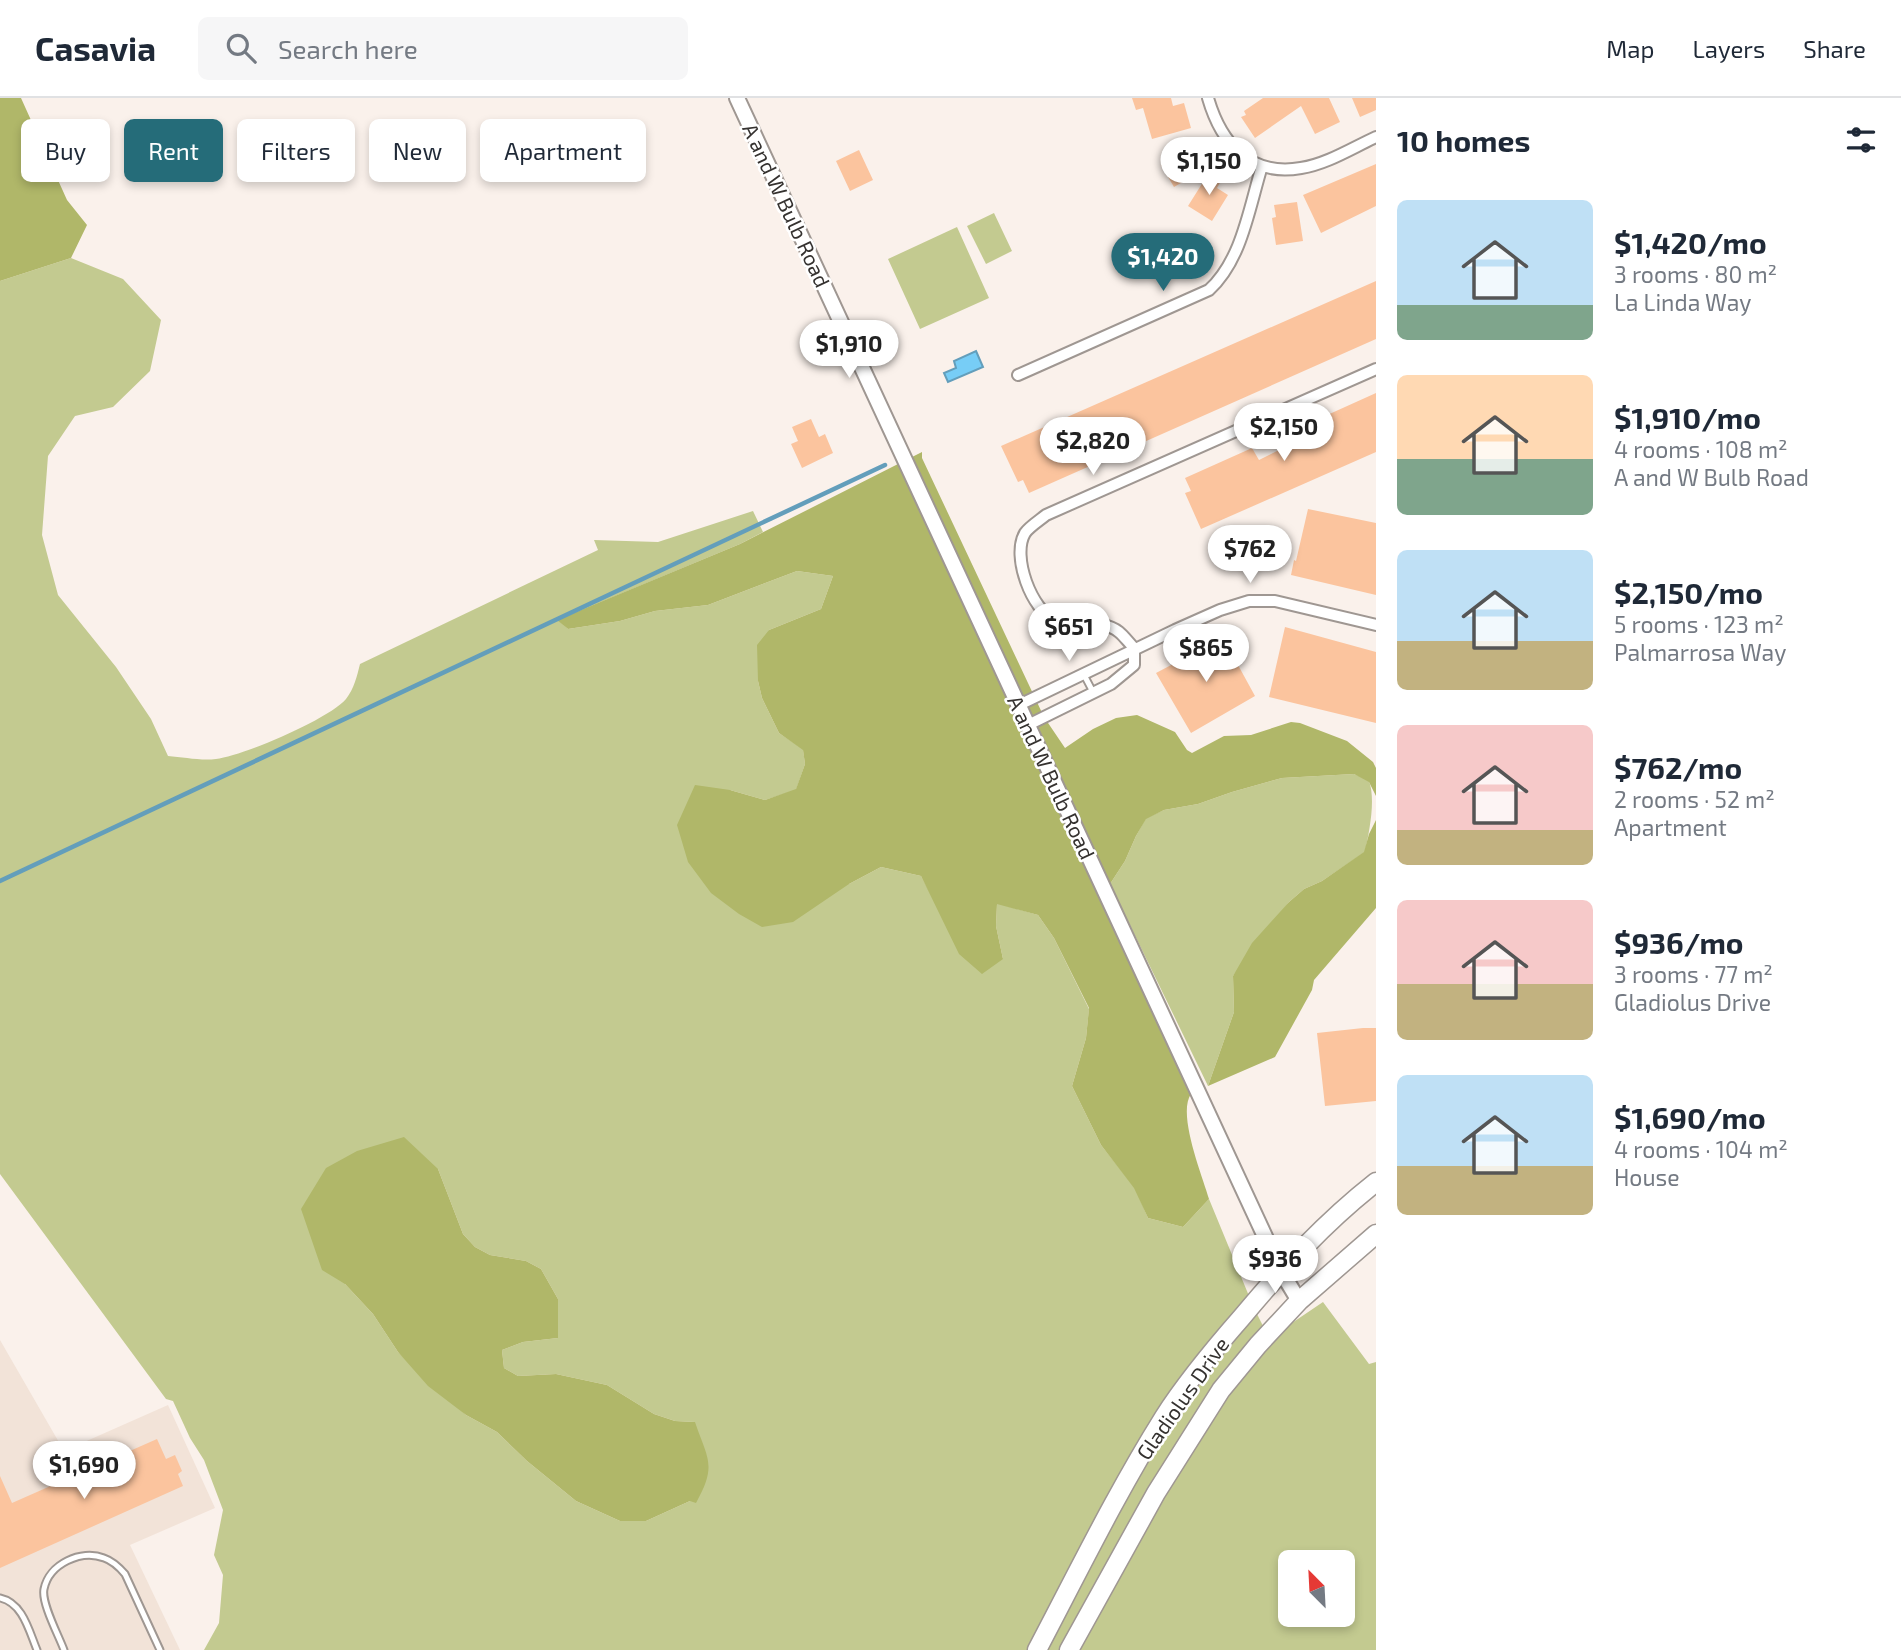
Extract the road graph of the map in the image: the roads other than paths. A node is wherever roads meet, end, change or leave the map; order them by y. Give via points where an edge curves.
1 (737, 98) edge
2 (1208, 98) edge
3 (1376, 138) edge
4 (1262, 166) junction
5 (1376, 369) edge
6 (1018, 375) dead end
7 (1376, 625) edge
8 (1134, 648) junction
9 (1083, 673) junction
10 (1093, 693) junction
11 (1018, 705) junction
12 (1028, 725) junction
13 (1376, 1182) edge
14 (1376, 1234) edge
15 (1281, 1271) junction
16 (1299, 1301) junction
17 (0, 1598) edge
18 (37, 1650) edge
19 (64, 1650) edge
20 (160, 1650) edge
21 (1037, 1650) edge
22 (1069, 1650) edge

1 - 11 street, A and W Bulb Road
2 - 4 street via 1218,128 1230,144
3 - 4 street via 1303,168
4 - 6 street via 1231,262 1209,290
5 - 8 street via 1046,515 1025,534 1020,560 1025,580 1042,609 1054,620 1118,631
7 - 8 street via 1275,601 1249,601
8 - 9 street
8 - 10 street via 1134,665
9 - 10 lane
9 - 11 street
10 - 12 street
11 - 12 street, A and W Bulb Road
12 - 15 street, A and W Bulb Road
13 - 15 main road, Gladiolus Drive
14 - 16 main road, Gladiolus Drive
15 - 16 street, A and W Bulb Road
15 - 21 main road, Gladiolus Drive via 1197,1369 1165,1415
16 - 22 main road, Gladiolus Drive via 1221,1390 1156,1493
17 - 18 lane via 21,1613
19 - 20 lane via 44,1590 51,1572 68,1560 87,1555 103,1557 125,1574

